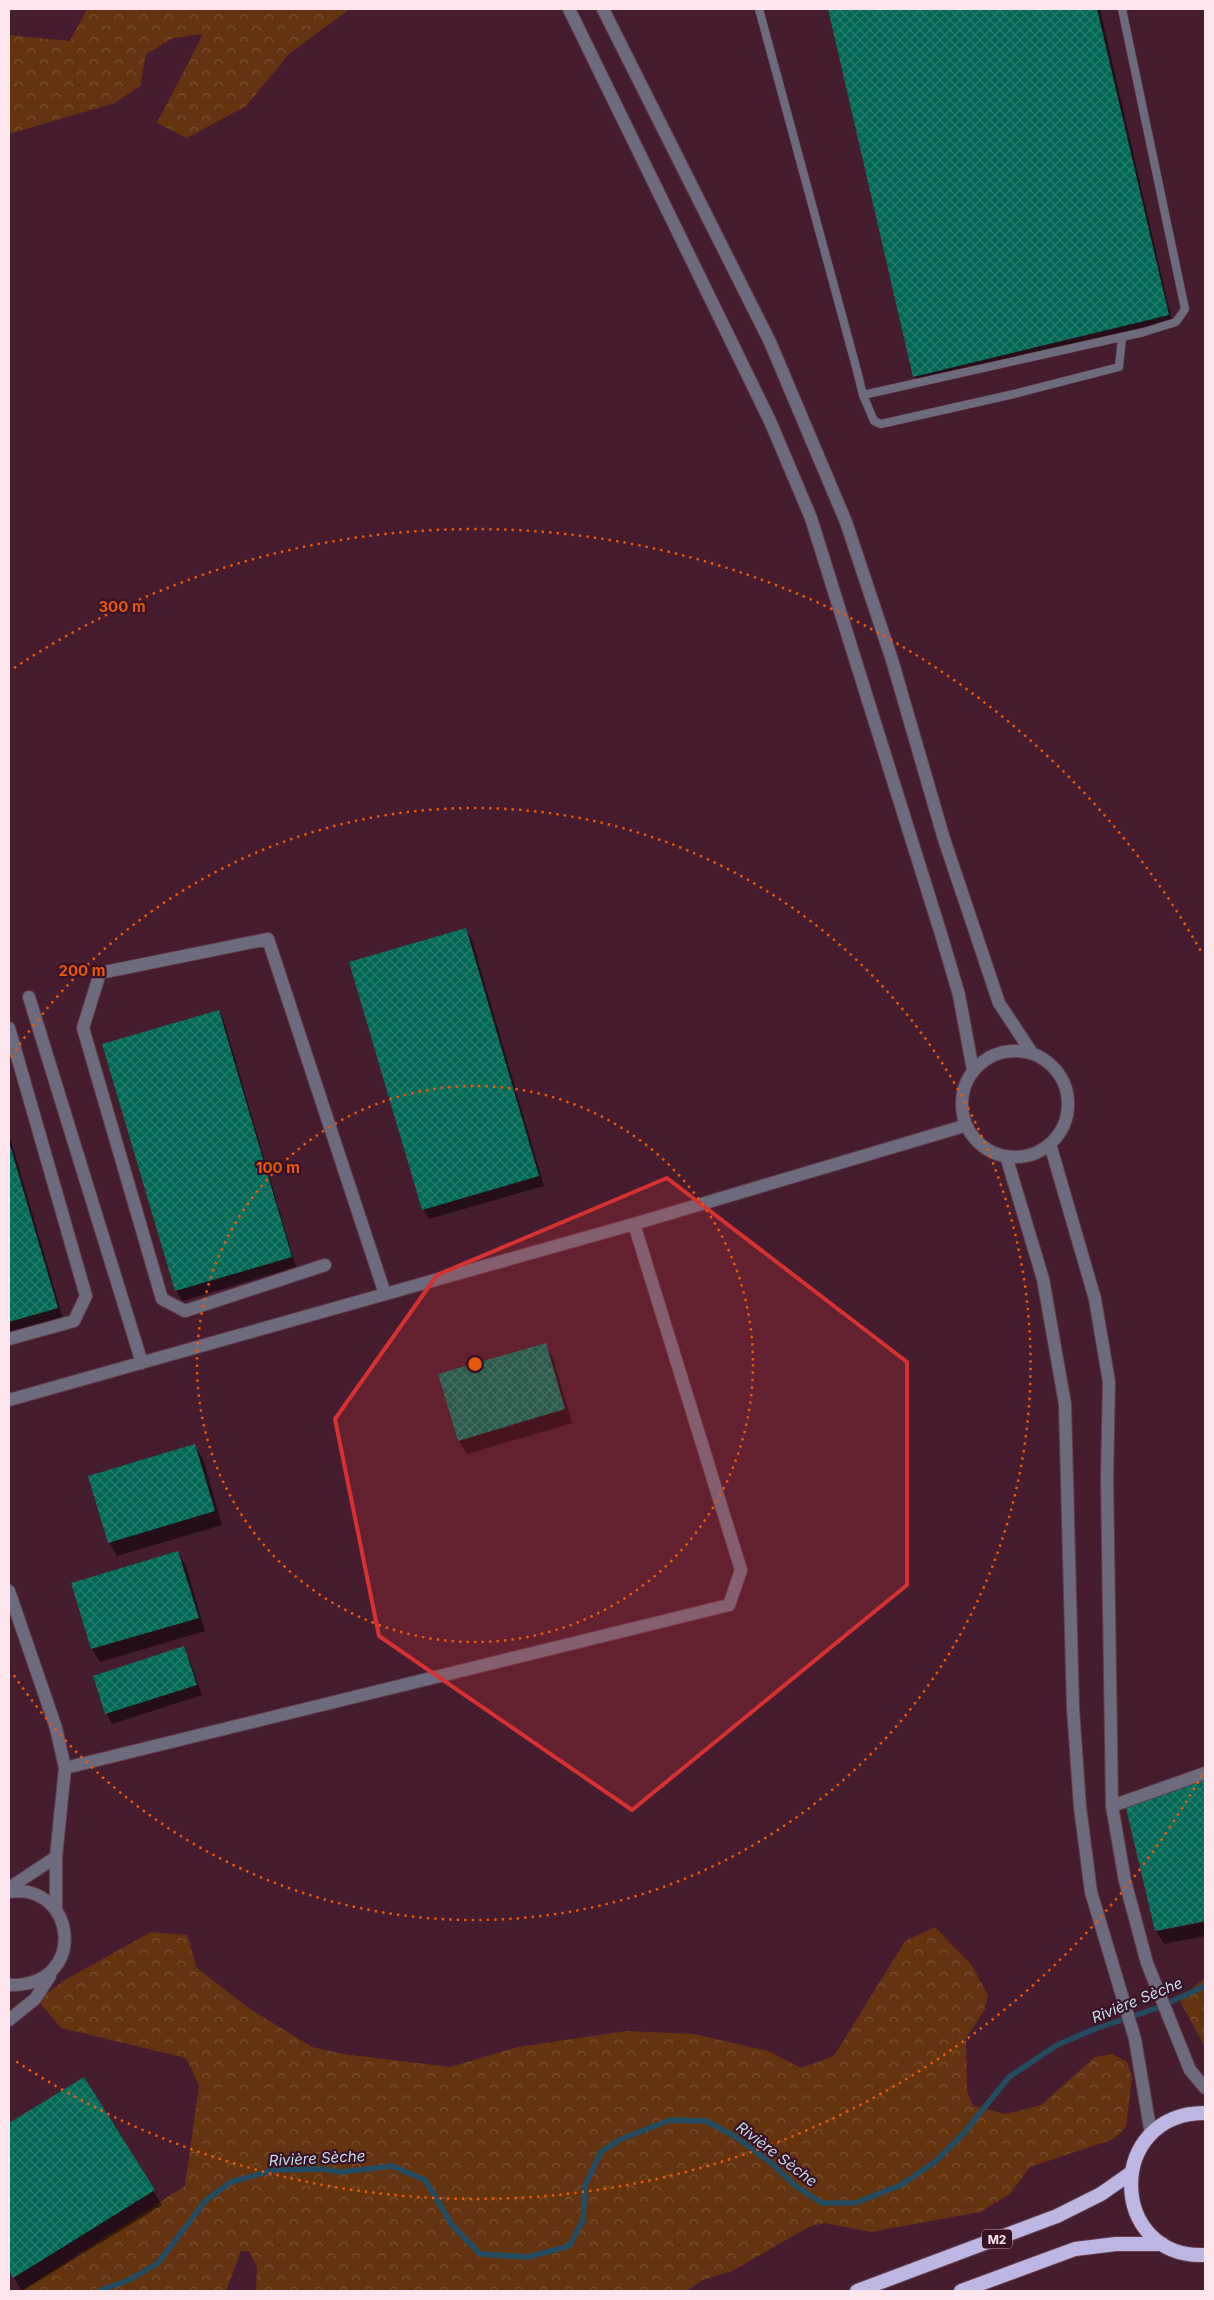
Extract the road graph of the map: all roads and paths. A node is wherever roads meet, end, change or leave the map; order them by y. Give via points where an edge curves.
1 (569, 9) edge
2 (603, 9) edge
3 (759, 9) edge
4 (1122, 9) edge
5 (1122, 337) junction
6 (864, 395) junction
7 (29, 997) dead end
8 (9, 1028) edge
9 (1032, 1053) junction
10 (973, 1070) junction
11 (964, 1126) junction
12 (1050, 1144) junction
13 (1006, 1156) junction
14 (634, 1224) junction
15 (325, 1265) dead end
16 (385, 1294) junction
17 (9, 1339) edge
18 (142, 1363) junction
19 (9, 1400) edge
20 (9, 1591) edge
21 (65, 1768) junction
22 (1205, 1773) edge
23 (1112, 1806) junction
24 (56, 1857) junction
25 (9, 1888) edge
26 (9, 1892) edge
27 (56, 1910) junction
28 (54, 1970) junction
29 (9, 1985) edge
30 (9, 2020) edge
31 (1205, 2088) edge
32 (1205, 2113) edge
33 (1151, 2134) junction
34 (1131, 2173) junction
35 (1162, 2244) junction
36 (1205, 2255) edge
37 (857, 2291) edge
38 (960, 2291) edge

1 - 10 street via 770,421 811,518 959,995
2 - 9 street via 770,342 846,522 892,660 944,839 999,1003
3 - 6 lane
4 - 5 lane via 1185,309 1176,322
5 - 6 lane
5 - 6 lane via 1118,367 881,424 874,421
7 - 18 street
8 - 17 street via 86,1296 74,1321
9 - 10 street via 1000,1052
9 - 12 street via 1058,1071 1069,1101 1061,1132
10 - 11 street via 961,1102
11 - 13 street via 981,1145
11 - 14 street
12 - 13 street via 1022,1157
12 - 23 street via 1095,1299 1109,1382 1107,1477
13 - 33 street via 1043,1279 1065,1404 1073,1708 1080,1807 1091,1892 1135,2039
14 - 16 street
14 - 21 street via 741,1570 729,1605
15 - 16 street via 186,1311 162,1299 83,1028 100,972 268,939
16 - 18 street
18 - 19 street
20 - 21 street via 56,1728
21 - 24 street
22 - 23 street
23 - 31 street via 1125,1881 1147,1963 1190,2070
24 - 25 street
24 - 27 street
26 - 27 street via 18,1890 35,1894
27 - 28 street via 63,1925 65,1941
28 - 29 street via 41,1980 24,1986
28 - 30 street via 35,1999
32 - 33 highway via 1174,2118
33 - 34 highway via 1138,2152
34 - 35 highway via 1130,2194 1134,2209 1150,2234
34 - 37 highway, M2 via 1101,2194 1057,2216
35 - 36 highway via 1178,2252
35 - 38 highway via 1116,2244 1075,2249

